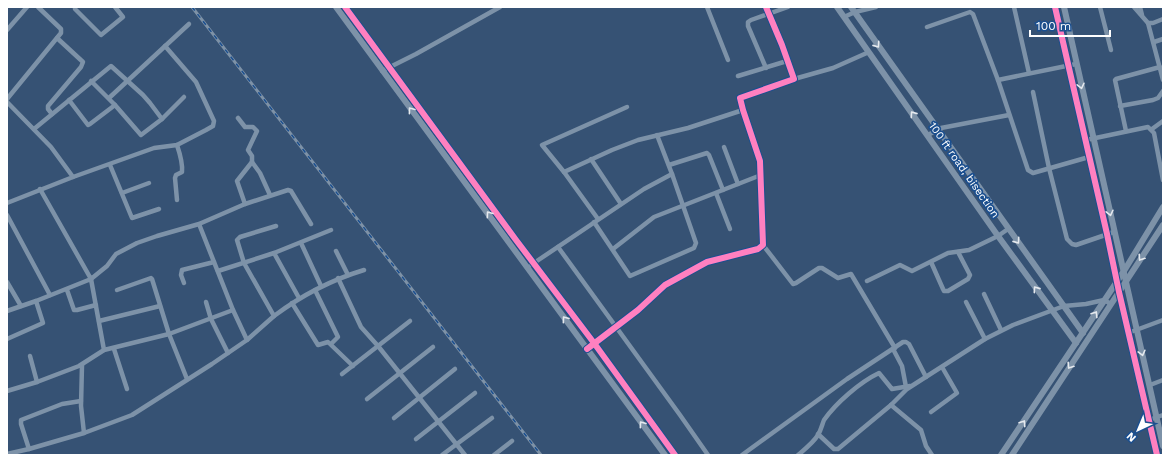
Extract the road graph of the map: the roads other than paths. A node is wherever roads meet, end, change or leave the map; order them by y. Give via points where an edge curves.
1 (27, 7) edge
2 (38, 7) edge
3 (75, 7) edge
4 (115, 7) edge
5 (336, 7) edge
6 (345, 7) edge
7 (500, 7) edge
8 (707, 7) edge
9 (766, 7) edge
10 (788, 7) edge
11 (837, 7) edge
12 (876, 7) edge
13 (1014, 7) edge
14 (1055, 7) edge
15 (1064, 7) edge
16 (1100, 7) edge
17 (1134, 7) edge
18 (1140, 7) edge
19 (853, 10) edge
20 (769, 14) junction
21 (844, 17) junction
22 (1143, 17) junction
23 (1163, 19) edge
24 (1148, 23) junction
25 (189, 24) dead end
26 (927, 27) dead end
27 (7, 29) edge
28 (57, 38) junction
29 (1163, 39) edge
30 (1154, 42) junction
31 (165, 46) junction
32 (1111, 50) dead end
33 (869, 52) junction
34 (728, 60) dead end
35 (787, 61) junction
36 (1076, 64) junction
37 (1068, 65) junction
38 (1160, 67) junction
39 (391, 68) junction
40 (766, 68) junction
41 (382, 71) junction
42 (1029, 73) junction
43 (1162, 73) edge
44 (738, 76) dead end
45 (794, 79) junction
46 (998, 80) junction
47 (1163, 80) edge
48 (128, 81) junction
49 (91, 82) junction
50 (1163, 91) edge
51 (1033, 92) dead end
52 (184, 97) dead end
53 (7, 98) edge
54 (109, 98) junction
55 (69, 100) junction
56 (115, 104) junction
57 (1120, 106) junction
58 (627, 107) dead end
59 (742, 110) junction
60 (52, 114) junction
61 (1008, 115) junction
62 (238, 118) dead end
63 (162, 119) junction
64 (1163, 121) edge
65 (34, 129) junction
66 (938, 129) junction
67 (1152, 129) junction
68 (1126, 131) junction
69 (440, 134) junction
70 (657, 135) junction
71 (928, 135) junction
72 (1094, 138) junction
73 (433, 139) junction
74 (1086, 140) junction
75 (177, 145) junction
76 (724, 147) dead end
77 (1090, 157) junction
78 (591, 159) junction
79 (252, 162) junction
80 (110, 165) junction
81 (669, 166) junction
82 (1049, 168) junction
83 (564, 172) junction
84 (672, 174) junction
85 (761, 175) junction
86 (73, 177) junction
87 (1163, 180) edge
88 (148, 183) dead end
89 (738, 184) junction
90 (40, 189) junction
91 (723, 190) junction
92 (716, 192) junction
93 (122, 193) junction
94 (270, 195) junction
95 (177, 200) dead end
96 (7, 203) edge
97 (245, 204) junction
98 (621, 204) junction
99 (684, 205) junction
100 (1163, 207) edge
101 (159, 209) dead end
102 (7, 215) edge
103 (596, 220) junction
104 (199, 224) junction
105 (311, 224) dead end
106 (276, 226) dead end
107 (1163, 226) edge
108 (730, 229) dead end
109 (1008, 229) junction
110 (331, 230) dead end
111 (1114, 232) junction
112 (1107, 234) junction
113 (998, 236) junction
114 (301, 243) junction
115 (763, 245) junction
116 (558, 247) junction
117 (613, 249) junction
118 (336, 251) dead end
119 (958, 252) junction
120 (274, 253) junction
121 (214, 262) junction
122 (931, 262) junction
123 (244, 263) junction
124 (534, 263) junction
125 (528, 267) junction
126 (364, 270) dead end
127 (218, 271) junction
128 (1124, 271) junction
129 (348, 275) junction
130 (338, 278) junction
131 (91, 280) junction
132 (1126, 280) junction
133 (867, 281) dead end
134 (7, 282) edge
135 (1116, 282) junction
136 (184, 283) dead end
137 (322, 286) junction
138 (67, 290) junction
139 (117, 290) dead end
140 (315, 290) junction
141 (1119, 292) junction
142 (984, 294) dead end
143 (50, 295) junction
144 (299, 298) junction
145 (1104, 300) junction
146 (36, 301) junction
147 (206, 302) dead end
148 (966, 302) dead end
149 (292, 303) junction
150 (1111, 304) junction
151 (96, 305) junction
152 (21, 306) junction
153 (160, 306) junction
154 (1064, 306) junction
155 (233, 310) junction
156 (7, 311) edge
157 (1052, 311) junction
158 (274, 316) junction
159 (211, 319) junction
160 (1163, 320) edge
161 (99, 321) junction
162 (410, 321) dead end
163 (617, 327) junction
164 (1001, 330) junction
165 (1136, 330) junction
166 (1083, 333) junction
167 (1128, 333) junction
168 (169, 334) junction
169 (7, 339) edge
170 (985, 339) junction
171 (247, 340) junction
172 (594, 343) junction
173 (1076, 343) junction
174 (331, 344) junction
175 (378, 346) junction
176 (433, 347) dead end
177 (894, 348) junction
178 (114, 349) junction
179 (587, 349) junction
180 (104, 350) junction
181 (228, 353) junction
182 (30, 356) dead end
183 (82, 364) junction
184 (353, 366) junction
185 (942, 367) junction
186 (455, 370) dead end
187 (399, 373) junction
188 (342, 374) dead end
189 (926, 377) junction
190 (187, 379) junction
191 (1163, 380) edge
192 (37, 382) junction
193 (7, 384) edge
194 (1150, 385) junction
195 (909, 386) junction
196 (128, 389) dead end
197 (9, 391) edge
198 (475, 393) dead end
199 (418, 398) junction
200 (367, 399) dead end
201 (81, 401) junction
202 (891, 405) junction
203 (931, 412) dead end
204 (1160, 416) edge
205 (394, 418) dead end
206 (492, 418) dead end
207 (1149, 420) junction
208 (437, 422) junction
209 (84, 433) junction
210 (818, 434) junction
211 (416, 440) dead end
212 (512, 441) dead end
213 (455, 444) junction
214 (1163, 446) edge
215 (29, 449) junction
216 (7, 454) edge
217 (442, 455) edge
218 (464, 455) edge
219 (494, 455) edge
220 (665, 455) edge
221 (675, 455) edge
222 (708, 455) edge
223 (742, 455) edge
224 (798, 455) edge
225 (932, 455) edge
226 (1001, 455) edge
227 (1012, 455) edge
228 (1157, 455) edge

1 - 27 street
2 - 28 street via 60,29
3 - 4 street via 74,10 101,35 123,17
5 - 41 street
6 - 39 street
7 - 39 street
8 - 34 street
9 - 20 street
10 - 20 street
11 - 21 street, 100 ft road, bisection
12 - 19 street
13 - 42 street
14 - 37 street
15 - 36 street
16 - 32 street
17 - 22 street
18 - 22 street
19 - 21 street
19 -> 66 street
20 - 35 street
20 - 40 street via 748,22
21 - 33 street, 100 ft road, bisection
22 - 24 street
23 - 24 street
24 - 30 street
25 - 31 street
26 - 46 street via 972,12
28 - 53 street
28 - 60 street via 83,62 48,106
29 - 30 street
30 - 38 street
31 - 48 street
31 - 75 street via 196,82 215,123
33 - 45 street via 833,68
71 -> 33 street, 100 ft road, bisection
35 - 40 street
35 - 45 street
36 - 37 street
36 -> 72 street
37 - 42 street
37 - 74 street
38 - 43 street
38 - 57 street via 1116,79 1114,82
39 - 41 street
39 - 69 street
40 - 44 street
73 -> 41 street
42 - 46 street
43 - 47 street
45 - 59 street via 741,97
46 - 61 street
48 - 49 street via 111,66
48 - 54 street
48 - 63 street
49 - 54 street
49 - 55 street
50 - 57 street via 1153,100
51 - 82 street
52 - 63 street
53 - 65 street
54 - 56 street
55 - 56 street via 88,125
55 - 60 street
56 - 63 street via 141,135
57 - 68 street
58 - 83 street via 542,144
59 - 70 street via 688,128
59 - 85 street via 757,149
60 - 65 street
61 - 66 street
61 - 82 street via 1028,170 1033,173
62 - 79 street via 245,127 253,127 257,131 248,150
64 - 67 street
65 - 86 street
66 - 71 street
66 - 109 street
67 - 68 street via 1148,127
67 - 87 street
68 - 72 street
69 - 73 street
69 - 124 street
70 - 78 street via 618,147
70 - 81 street
71 - 113 street, 100 ft road, bisection
72 - 74 street
72 -> 111 street
125 -> 73 street
74 - 77 street
75 - 80 street via 154,148
75 - 95 street via 181,155 182,172 174,178
76 - 89 street
77 - 82 street
77 - 112 street
78 - 83 street
78 - 98 street
79 - 94 street
79 - 97 street via 237,181
80 - 86 street
80 - 93 street
81 - 84 street
81 - 91 street via 707,153
82 - 112 street via 1067,240 1076,244
83 - 103 street
84 - 98 street
84 - 99 street
85 - 89 street
85 - 115 street
86 - 90 street
88 - 93 street
89 - 91 street
90 - 96 street
90 - 131 street
91 - 92 street
92 - 99 street
92 - 108 street
93 - 101 street via 132,218
94 - 97 street
94 - 105 street via 290,189
97 - 104 street
98 - 103 street
99 - 117 street via 654,217
99 - 117 street via 696,243 694,248 632,277
100 - 128 street
102 - 143 street
103 - 116 street
103 - 117 street
104 - 121 street
104 - 131 street via 121,250
106 - 123 street via 239,237 237,240
107 -> 132 street
109 - 113 street
109 -> 154 street
110 - 114 street
111 - 112 street
111 - 128 street
112 - 135 street
113 - 119 street via 969,250
157 -> 113 street, 100 ft road, bisection
114 - 120 street
114 - 137 street
115 - 163 street via 758,249 707,262 683,275 661,288
115 - 177 street via 794,284 820,268 838,278 851,274
116 - 124 street
116 - 163 street
118 - 129 street
119 - 122 street via 948,253
119 - 122 street via 970,275 968,279 948,290 944,291
120 - 123 street
120 - 144 street
121 - 127 street
121 - 136 street via 182,270
122 - 133 street via 912,270 900,265
123 - 127 street
123 - 158 street
124 - 125 street
124 - 172 street
179 -> 125 street
126 - 129 street
127 - 155 street
128 - 132 street
128 - 135 street
129 - 130 street
130 - 137 street
130 - 175 street via 357,321
131 - 138 street
131 - 151 street
132 - 141 street
132 - 165 street
134 - 152 street
135 - 141 street
135 - 145 street
137 - 140 street
138 - 143 street
138 - 151 street via 74,310
139 - 153 street via 151,278
140 - 144 street
140 - 174 street via 338,337
141 - 150 street
141 - 167 street
142 - 164 street
143 - 146 street
144 - 149 street
145 - 150 street
145 - 154 street
166 -> 145 street
146 - 152 street
146 - 169 street via 43,322
147 - 159 street
148 - 170 street
149 - 158 street
149 - 174 street via 318,345 327,341
150 -> 227 street
151 - 161 street
152 - 156 street
153 - 161 street
153 - 168 street
154 - 157 street
154 - 166 street
155 - 159 street
155 - 171 street
157 - 164 street
157 - 173 street, 100 ft road, bisection
158 - 171 street
159 - 168 street
159 - 181 street
160 - 165 street
161 - 180 street
162 - 175 street
163 - 172 street
163 - 222 street
164 - 170 street
165 - 167 street
165 -> 194 street
166 - 173 street
167 - 207 street
168 - 178 street
168 - 190 street
170 - 185 street
171 - 181 street
172 - 179 street
172 - 221 street
226 -> 173 street
174 - 184 street
175 - 184 street
175 - 187 street
176 - 187 street
177 - 189 street via 903,342 908,343
177 - 195 street
177 - 223 street
178 - 180 street
178 - 196 street
220 -> 179 street
180 - 183 street
181 - 190 street
182 - 192 street
183 - 192 street
183 - 201 street
184 - 188 street
185 - 189 street
185 - 203 street via 957,392
186 - 199 street
187 - 199 street
187 - 200 street
189 - 195 street
190 - 209 street via 132,415
191 - 194 street
192 - 197 street
193 - 197 street
194 - 204 street
195 - 202 street
195 - 210 street via 892,389 878,373 858,386 838,405 824,420
198 - 208 street
199 - 205 street
199 - 208 street
201 - 209 street
201 - 215 street via 65,403 21,420
202 - 210 street via 838,449 834,449
202 - 225 street via 921,430
204 - 207 street
204 - 214 street
206 - 213 street
207 - 228 street
208 - 211 street
208 - 213 street
209 - 215 street
210 - 224 street
212 - 219 street
213 - 217 street
213 - 218 street
215 - 216 street

